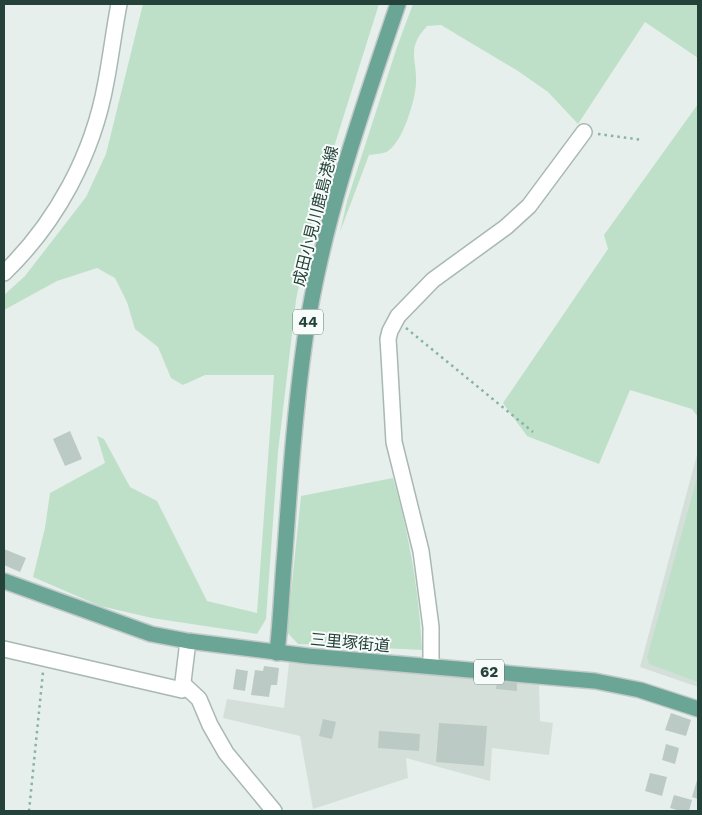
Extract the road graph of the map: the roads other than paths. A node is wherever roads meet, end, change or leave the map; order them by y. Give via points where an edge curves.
1 (120, 4) edge
2 (398, 4) edge
3 (584, 132) road end
4 (4, 274) edge
5 (4, 581) edge
6 (188, 641) junction
7 (4, 649) edge
8 (277, 652) junction
9 (431, 666) junction
10 (184, 684) junction
11 (698, 709) edge
12 (274, 811) edge

1 - 4 street via 97,122 72,183 51,218
2 - 8 main road, 成田小見川鹿島港線 / 44 via 337,195 305,338
3 - 9 street via 529,206 506,227 432,280 398,316 388,339 394,442 423,560 431,627
5 - 6 main road, 三里塚街道 via 151,634
6 - 8 main road, 三里塚街道
6 - 10 street
7 - 10 street via 182,690
8 - 9 main road, 三里塚街道 / 62
9 - 11 main road, 三里塚街道 / 62 via 595,681 640,690
10 - 12 street via 199,700 226,753

